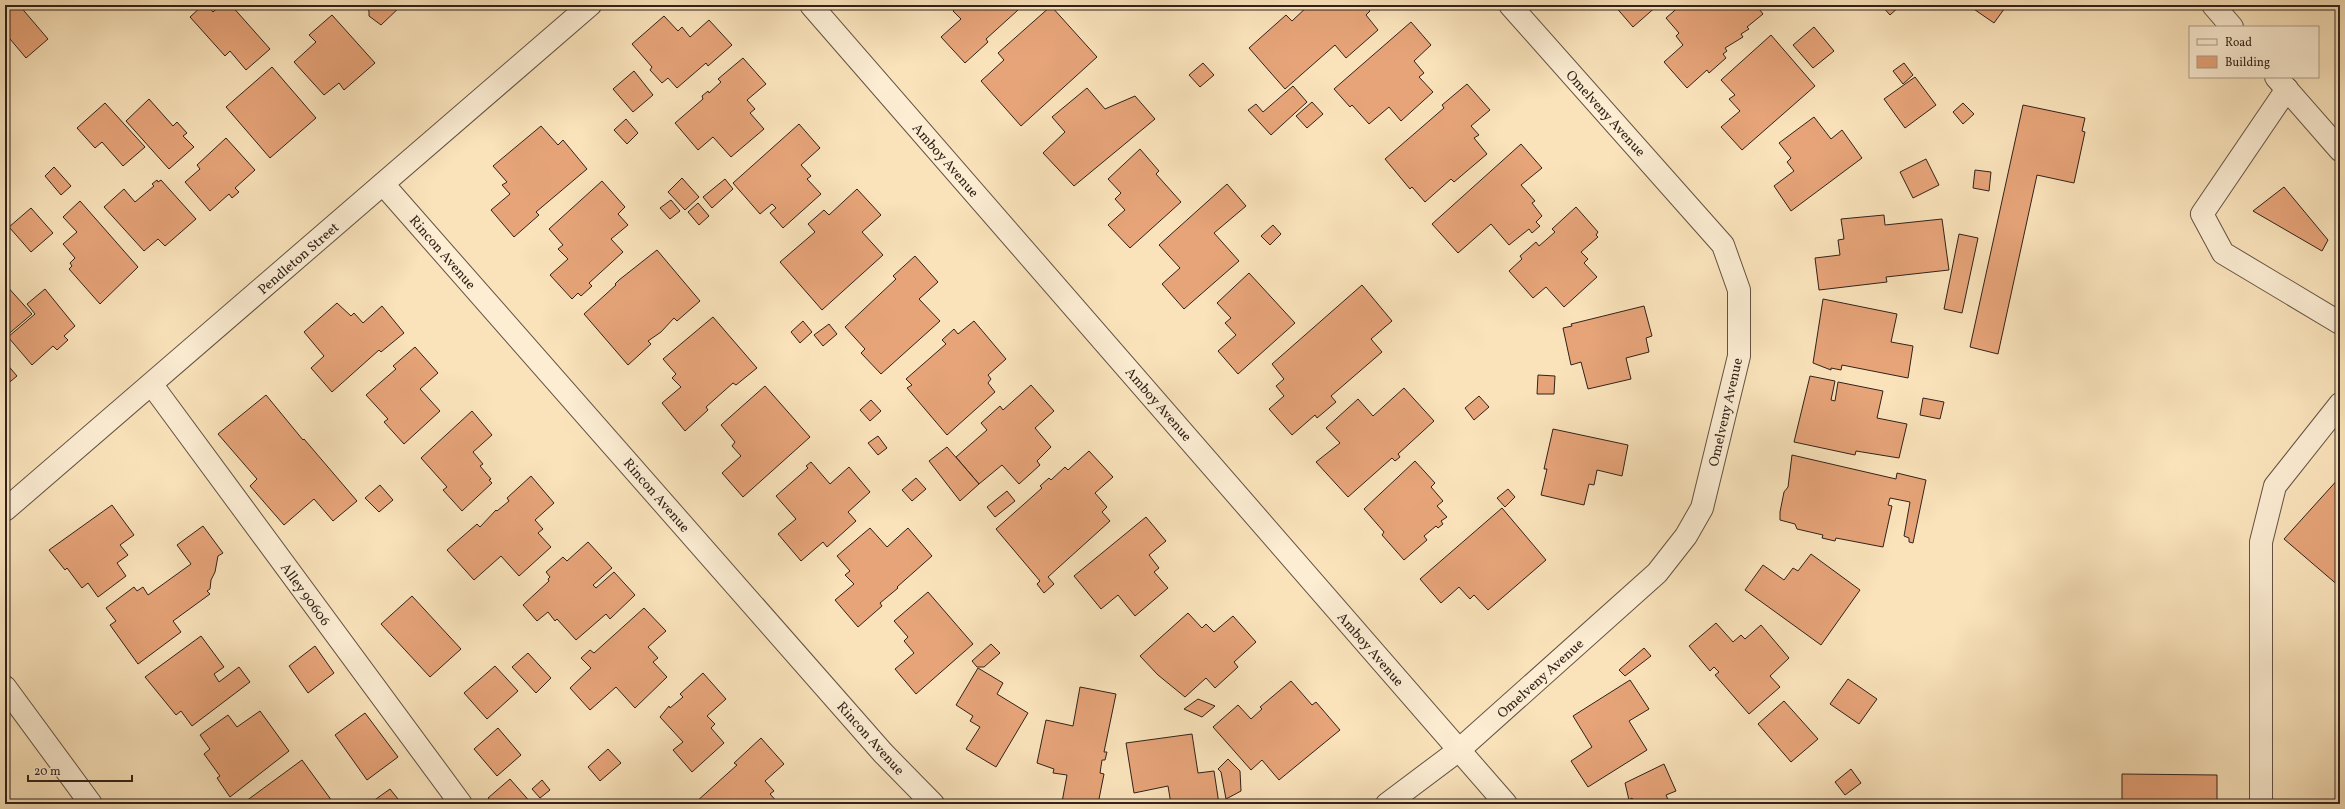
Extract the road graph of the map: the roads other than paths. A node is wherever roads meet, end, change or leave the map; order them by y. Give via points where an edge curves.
1 (590, 5) edge
2 (811, 5) edge
3 (1510, 5) edge
4 (2213, 5) edge
5 (2231, 26) edge
6 (2281, 83) edge
7 (2340, 150) edge
8 (383, 184) junction
9 (2340, 323) edge
10 (152, 385) junction
11 (2340, 404) edge
12 (5, 510) edge
13 (5, 687) edge
14 (1459, 750) junction
15 (91, 804) edge
16 (461, 804) edge
17 (933, 804) edge
18 (1387, 804) edge
19 (1506, 804) edge
20 (2261, 804) edge

1 - 8 street, Pendleton Street
2 - 14 street, Amboy Avenue
3 - 14 street, Omelveny Avenue via 1723,245 1739,290 1739,356 1702,508 1686,536 1657,573
4 - 5 street
6 - 7 street
6 - 9 street via 2202,214 2223,253
8 - 10 street, Pendleton Street
8 - 17 street, Rincon Avenue via 883,753
10 - 12 street, Pendleton Street
10 - 16 street, Alley 90606
11 - 20 street via 2275,486 2261,542
13 - 15 street
14 - 18 street
14 - 19 street, Amboy Avenue

